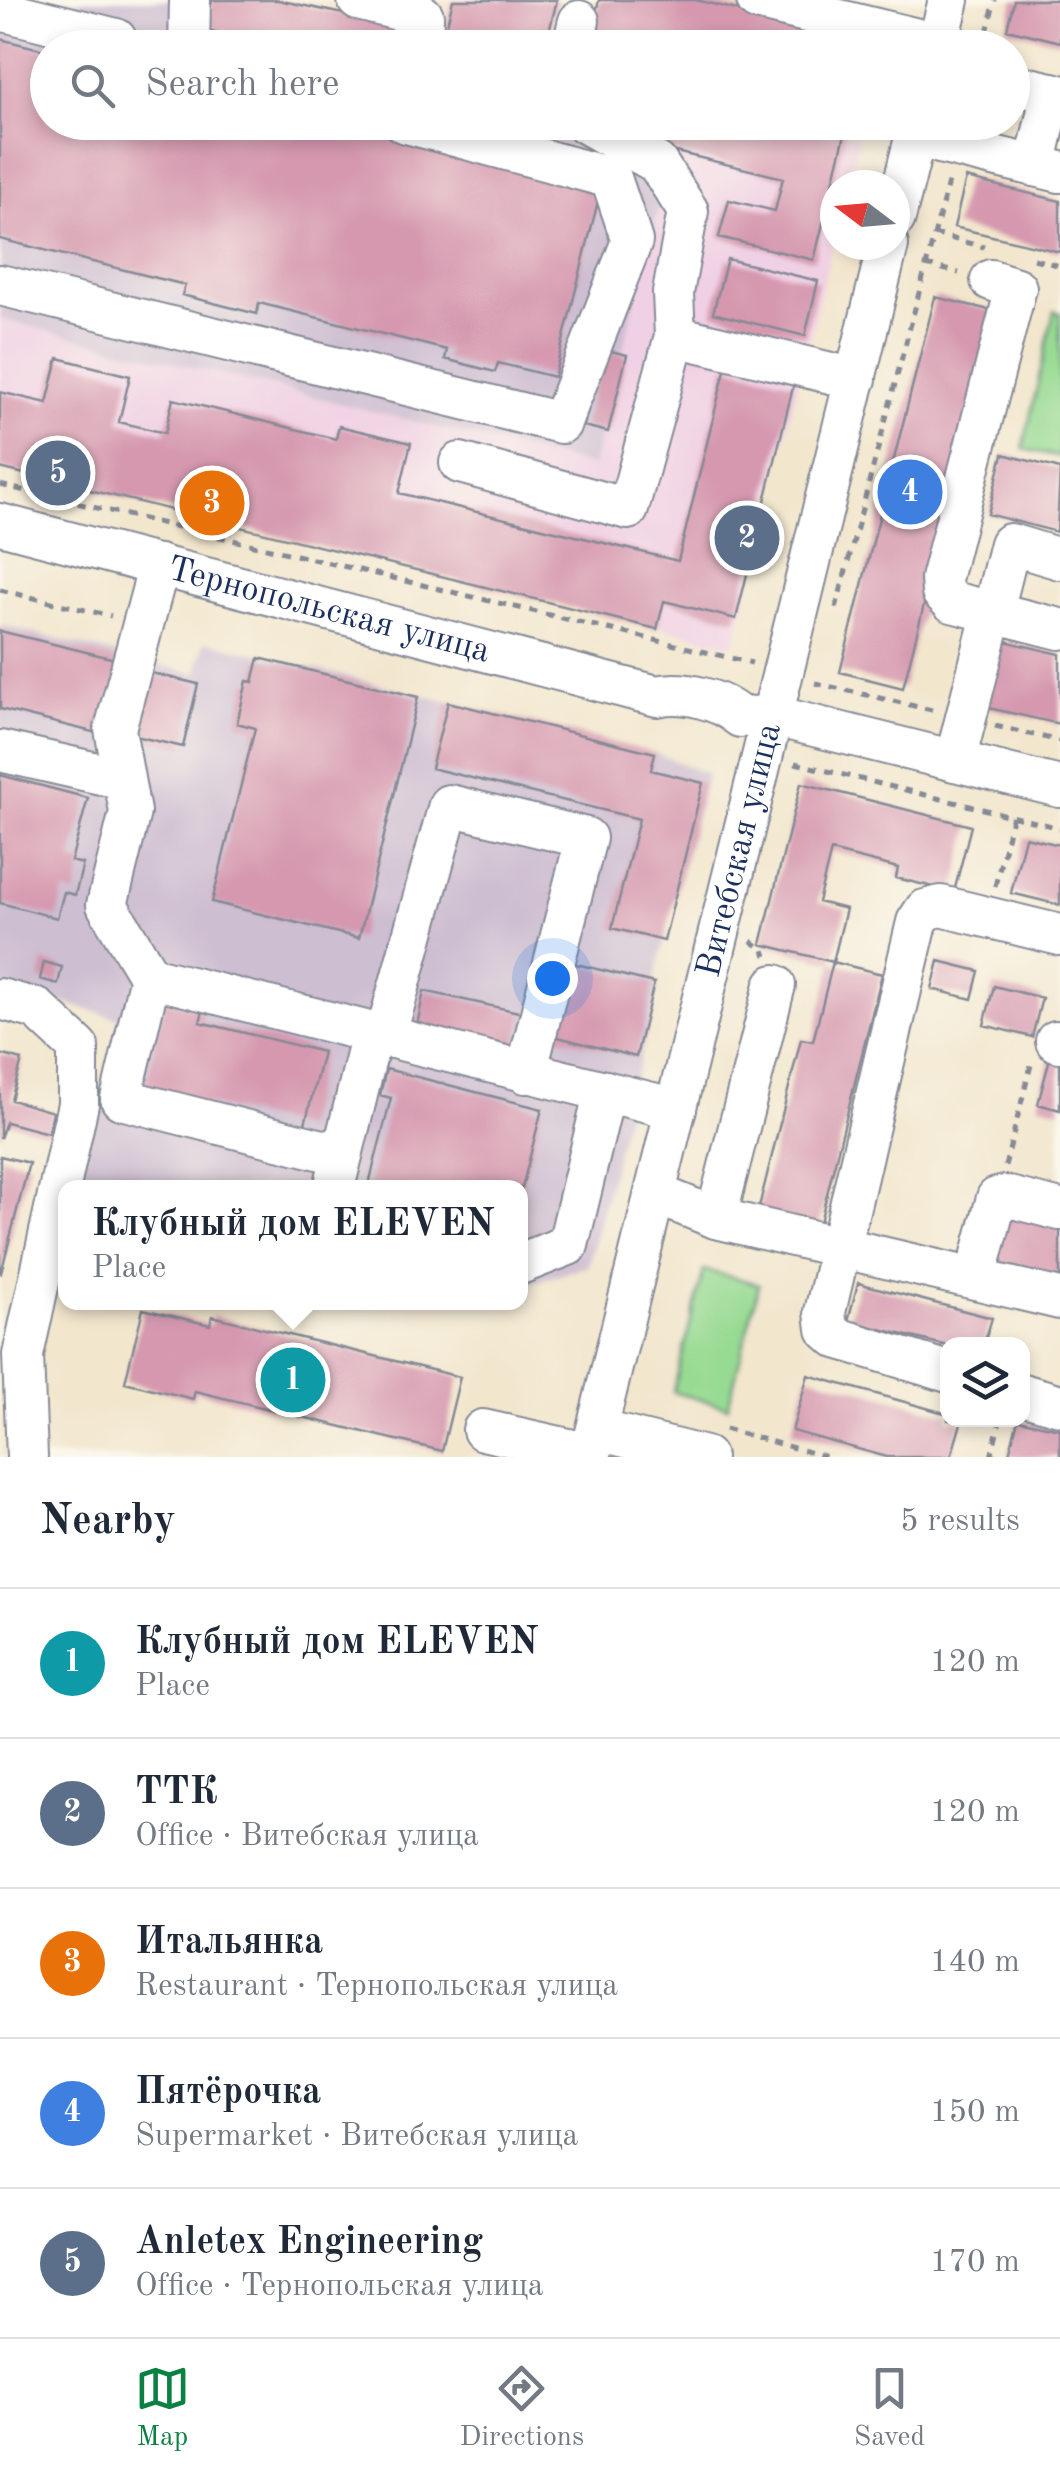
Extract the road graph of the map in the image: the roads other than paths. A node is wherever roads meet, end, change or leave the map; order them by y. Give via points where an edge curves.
1 (190, 0) edge
2 (358, 0) edge
3 (758, 0) edge
4 (949, 0) edge
5 (0, 10) edge
6 (77, 30) edge
7 (189, 30) edge
8 (423, 30) edge
9 (875, 30) edge
10 (942, 30) edge
11 (1030, 88) edge
12 (1056, 94) edge
13 (469, 140) edge
14 (616, 140) edge
15 (914, 140) edge
16 (951, 140) edge
17 (1048, 169) edge
18 (907, 170) edge
19 (884, 260) edge
20 (991, 280) dead end
21 (0, 285) edge
22 (675, 336) junction
23 (856, 379) junction
24 (460, 464) dead end
25 (0, 524) edge
26 (1060, 558) edge
27 (159, 565) junction
28 (1060, 567) edge
29 (1025, 620) edge
30 (757, 716) junction
31 (0, 751) edge
32 (954, 761) junction
33 (123, 779) junction
34 (1041, 782) edge
35 (1060, 936) edge
36 (150, 977) junction
37 (776, 986) dead end
38 (0, 999) edge
39 (378, 1036) junction
40 (526, 1073) junction
41 (604, 1092) junction
42 (676, 1109) junction
43 (338, 1171) edge
44 (656, 1194) junction
45 (1060, 1210) edge
46 (716, 1218) junction
47 (838, 1248) junction
48 (528, 1261) edge
49 (976, 1277) junction
50 (1060, 1299) edge
51 (14, 1327) edge
52 (940, 1370) edge
53 (1030, 1396) edge
54 (1060, 1405) edge
55 (483, 1430) dead end
56 (708, 1441) edge
57 (593, 1447) edge
58 (0, 1451) edge
59 (26, 1457) edge

1 - 7 street
2 - 8 street via 423,16
3 - 9 street
4 - 10 street
5 - 6 street
11 - 12 street
12 - 17 street
13 - 21 street via 611,178 632,241 561,424
14 - 22 street via 657,163 688,212 673,292
15 - 18 street
16 - 17 street
19 - 23 street, Витебская улица
20 - 29 street via 1016,288 942,592 952,602
22 - 23 street
22 - 24 street via 628,509
23 - 30 street, Витебская улица via 785,670
25 - 27 street, Тернопольская улица
26 - 29 street via 1010,544
27 - 30 street, Тернопольская улица via 656,696 670,709 711,720
27 - 33 street via 115,729
28 - 29 street
29 - 32 street via 966,718
30 - 32 street, Тернопольская улица
30 - 42 street, Витебская улица
31 - 33 street
32 - 34 street, Тернопольская улица
33 - 36 street via 130,812 106,905
35 - 47 street via 941,906 917,922
36 - 39 street
36 - 43 street via 121,1100
37 - 46 street
38 - 51 street via 37,1009 78,1047 78,1104
39 - 40 street
39 - 40 street via 449,805 586,838
39 - 43 street
40 - 41 street
41 - 42 street
41 - 48 street via 568,1245
42 - 44 street, Витебская улица
44 - 46 street
44 - 57 street, Витебская улица
45 - 49 street via 997,1198
46 - 47 street
47 - 49 street
47 - 52 street via 827,1329 836,1338
49 - 50 street
51 - 59 street via 23,1356
53 - 54 street
55 - 57 street
56 - 57 street
58 - 59 street

